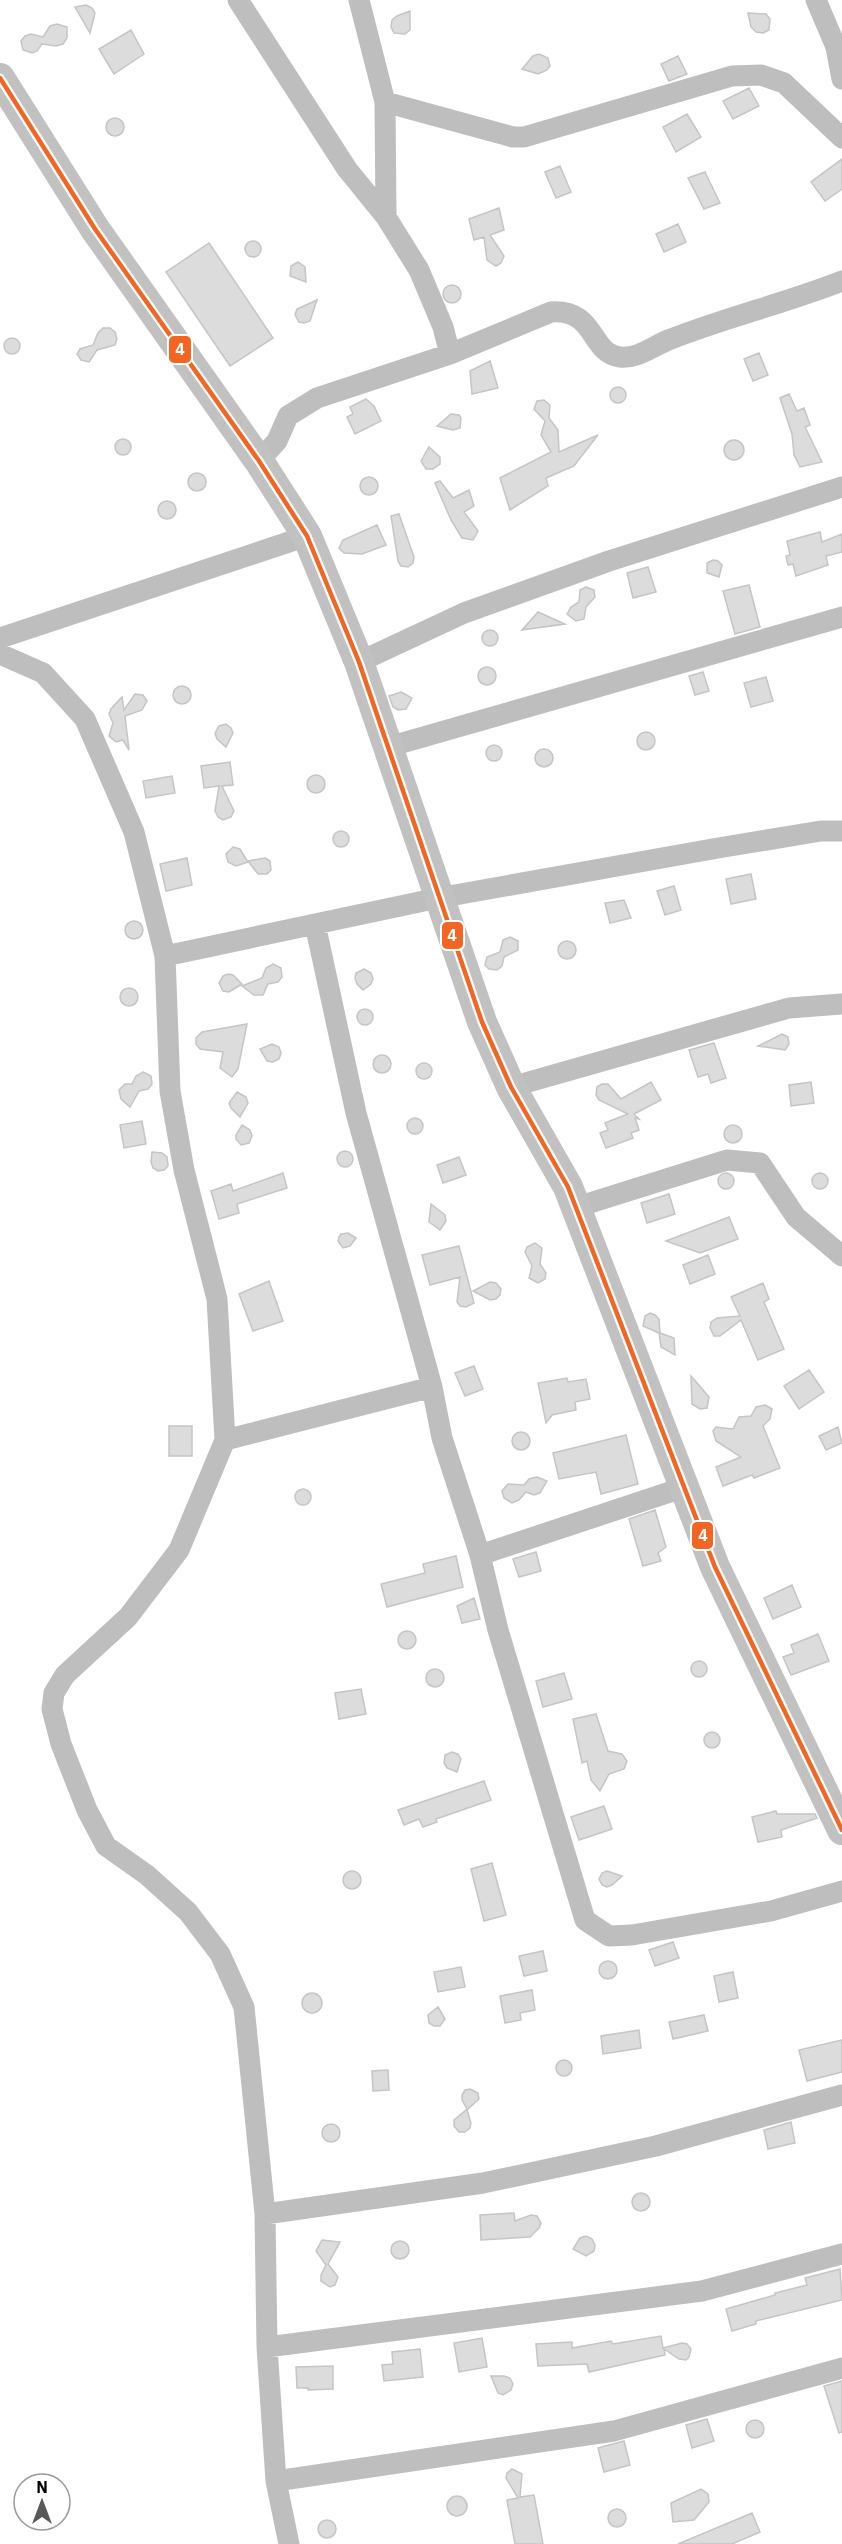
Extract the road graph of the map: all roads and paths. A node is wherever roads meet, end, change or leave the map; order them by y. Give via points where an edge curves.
1 (238, 0) edge
2 (359, 0) edge
3 (816, 0) edge
4 (0, 78) edge
5 (842, 79) edge
6 (385, 102) junction
7 (842, 138) edge
8 (386, 218) junction
9 (842, 281) edge
10 (450, 354) junction
11 (259, 461) junction
12 (842, 487) edge
13 (307, 536) junction
14 (842, 617) edge
15 (0, 638) edge
16 (0, 654) edge
17 (359, 662) junction
18 (388, 747) junction
19 (842, 831) edge
20 (438, 898) junction
21 (315, 924) junction
22 (165, 956) junction
23 (842, 1004) edge
24 (511, 1087) junction
25 (577, 1207) junction
26 (842, 1256) edge
27 (432, 1387) junction
28 (225, 1440) junction
29 (685, 1487) junction
30 (480, 1556) junction
31 (842, 1830) edge
32 (842, 1891) edge
33 (842, 2095) edge
34 (265, 2214) junction
35 (842, 2254) edge
36 (267, 2347) junction
37 (842, 2368) edge
38 (276, 2481) junction
39 (289, 2544) edge

1 - 8 street via 347,169
2 - 6 street
3 - 5 street via 836,47
4 - 11 main road via 95,229
6 - 7 street via 525,137 732,76 761,75 784,83
6 - 8 street
8 - 10 street via 419,270
9 - 10 street via 670,339 634,357 618,357 604,349 581,318 564,311 551,312
10 - 11 street via 317,398 288,416 277,441
11 - 13 main road
12 - 17 street via 609,561 464,614
13 - 15 street
13 - 17 main road
14 - 18 street
16 - 22 street via 43,673 84,718 134,832
17 - 18 main road
18 - 20 main road
19 - 20 street via 717,848
20 - 21 street
20 - 24 main road via 482,1022
21 - 22 street
21 - 27 street via 356,1113
22 - 28 street via 170,1091 184,1170 217,1299
23 - 24 street via 789,1008
24 - 25 main road
25 - 26 street via 727,1160 760,1163 796,1217
25 - 29 main road
27 - 28 street
27 - 30 street via 442,1438
28 - 34 street via 179,1550 128,1617 65,1675 54,1693 52,1709 87,1810 106,1846 147,1875 188,1912 220,1954 244,2007
29 - 30 street
29 - 31 main road via 715,1567
30 - 32 street via 498,1630 585,1920 609,1936 632,1935 771,1911
33 - 34 street via 656,2146 483,2183
34 - 36 street
35 - 36 street via 702,2291
36 - 38 street
37 - 38 street via 614,2431
38 - 39 street

